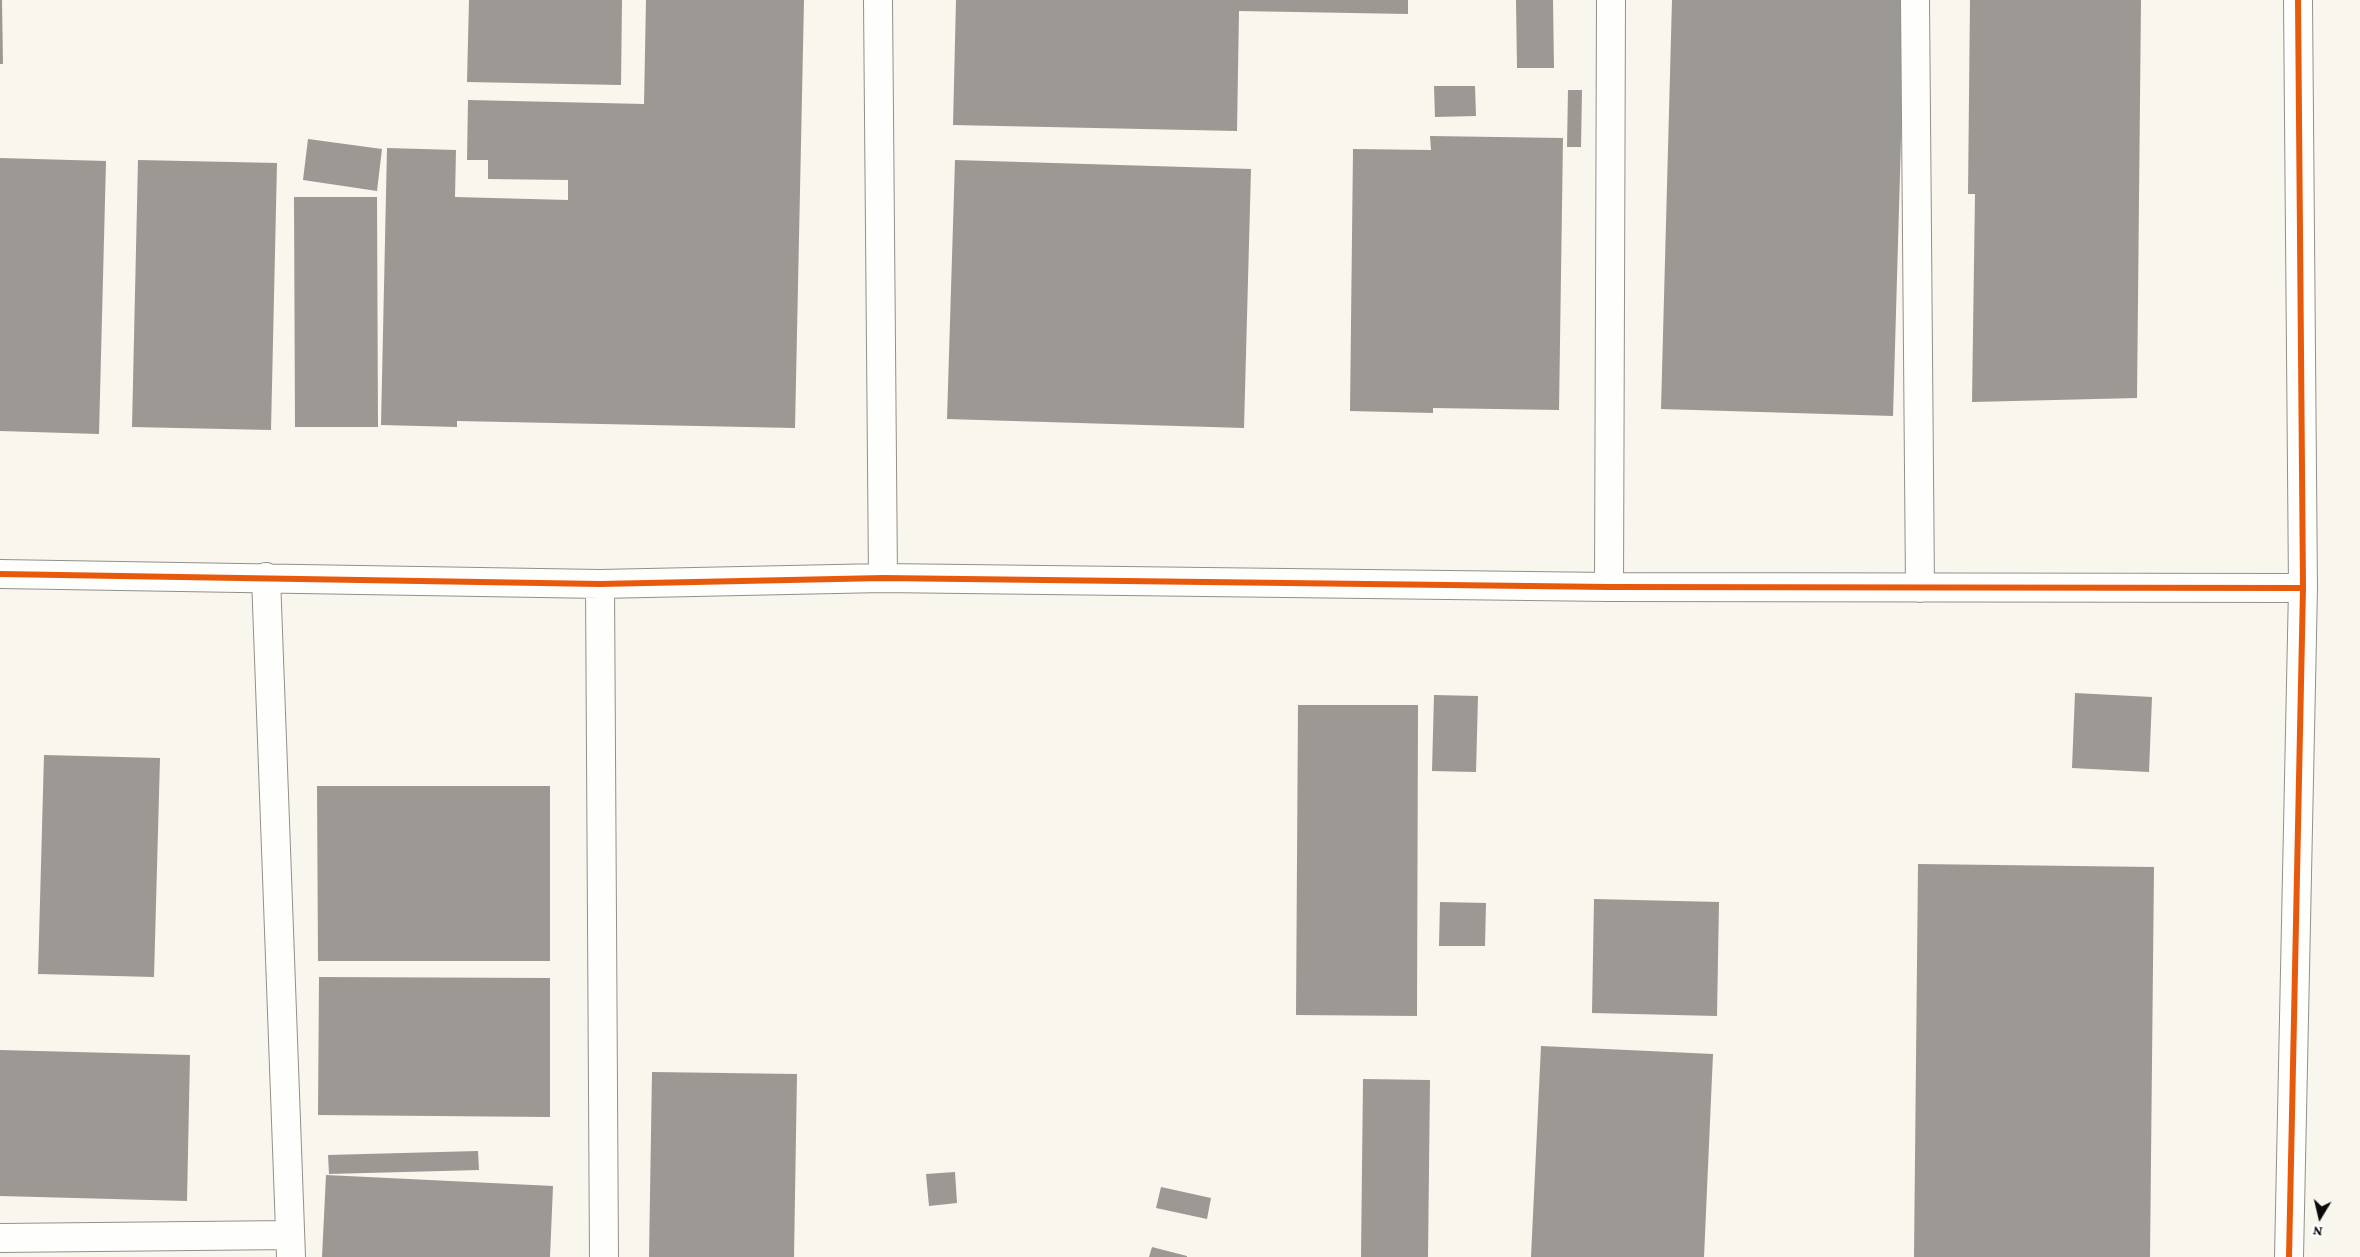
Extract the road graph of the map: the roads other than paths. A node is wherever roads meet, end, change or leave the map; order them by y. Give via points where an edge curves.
1 (878, 0) edge
2 (1611, 0) edge
3 (1915, 0) edge
4 (2298, 0) edge
5 (0, 574) edge
6 (266, 577) junction
7 (883, 578) junction
8 (600, 584) junction
9 (1609, 587) junction
10 (1920, 588) junction
11 (2302, 588) junction
12 (0, 1238) edge
13 (290, 1246) edge
14 (604, 1257) edge
15 (2289, 1257) edge

1 - 7 street
2 - 9 street
3 - 10 street
4 - 11 street
5 - 6 street
6 - 8 street
6 - 13 street
7 - 8 street
7 - 9 street
8 - 14 street
9 - 10 street
10 - 11 street
11 - 15 street
12 - 13 street

